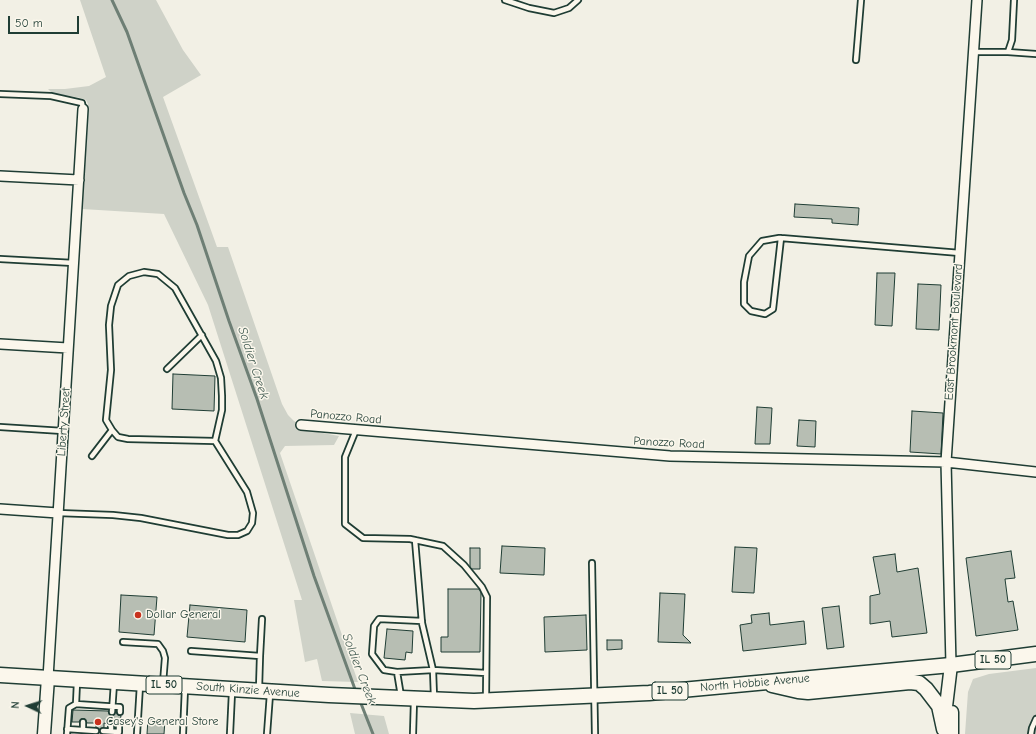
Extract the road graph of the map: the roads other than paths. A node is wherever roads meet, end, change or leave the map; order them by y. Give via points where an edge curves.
1 (505, 0) edge
2 (578, 0) edge
3 (861, 0) edge
4 (977, 0) edge
5 (1014, 0) edge
6 (973, 52) junction
7 (1008, 52) junction
8 (1036, 54) edge
9 (856, 60) dead end
10 (0, 94) edge
11 (83, 109) joint
12 (0, 176) edge
13 (79, 180) junction
14 (781, 238) junction
15 (960, 253) junction
16 (0, 259) edge
17 (74, 263) junction
18 (202, 335) junction
19 (0, 344) edge
20 (68, 348) junction
21 (167, 369) dead end
22 (301, 425) dead end
23 (0, 427) edge
24 (112, 430) junction
25 (356, 430) junction
26 (63, 431) junction
27 (215, 441) junction
28 (92, 456) dead end
29 (946, 462) junction
30 (1036, 472) edge
31 (0, 508) edge
32 (58, 512) junction
33 (414, 540) junction
34 (592, 562) dead end
35 (262, 619) dead end
36 (422, 621) junction
37 (123, 642) dead end
38 (191, 651) dead end
39 (1036, 654) edge
40 (260, 656) junction
41 (951, 665) junction
42 (433, 670) junction
43 (397, 672) junction
44 (486, 673) junction
45 (0, 675) edge
46 (48, 678) junction
47 (77, 680) junction
48 (114, 682) junction
49 (762, 682) junction
50 (140, 684) junction
51 (163, 685) junction
52 (185, 687) junction
53 (232, 690) junction
54 (265, 691) junction
55 (329, 695) joint
56 (594, 696) junction
57 (401, 698) junction
58 (434, 699) junction
59 (486, 700) junction
60 (76, 704) junction
61 (112, 709) junction
62 (120, 712) dead end
63 (1036, 719) edge
64 (83, 722) dead end
65 (111, 724) dead end
66 (119, 724) dead end
67 (83, 730) junction
68 (96, 730) dead end
69 (67, 731) edge
70 (103, 731) dead end
71 (111, 731) junction
72 (946, 732) edge
73 (44, 734) edge
74 (137, 734) edge
75 (183, 734) edge
76 (230, 734) edge
77 (267, 734) edge
78 (413, 734) edge
79 (595, 734) edge
80 (1032, 734) edge

1 - 2 lane via 554,13 569,8
3 - 9 lane
4 - 6 street, East Brookmont Boulevard
5 - 7 lane via 1012,40
6 - 7 lane
6 - 15 street, East Brookmont Boulevard
7 - 8 lane
10 - 11 lane via 51,96 82,103
11 - 13 street, Liberty Street
12 - 13 street
13 - 17 street, Liberty Street
14 - 14 lane via 762,241 749,256 744,282 744,304 751,311 765,314 773,308
14 - 15 lane
15 - 29 street, East Brookmont Boulevard
16 - 17 lane
17 - 20 street, Liberty Street
18 - 21 lane
18 - 24 lane via 175,288 158,274 144,272 129,276 118,284 109,324 111,370 106,420
18 - 27 lane via 216,361 221,378 222,410
19 - 20 street
20 - 26 street, Liberty Street
22 - 25 street, Panozzo Road
23 - 26 lane
24 - 27 lane via 118,437 128,439
24 - 28 lane
25 - 29 street, Panozzo Road via 670,456
25 - 33 lane via 345,457 345,524 363,538
26 - 32 street, Liberty Street
27 - 32 lane via 247,492 253,513 252,523 246,531 238,535 141,518
29 - 30 street, Panozzo Road
29 - 41 street, East Brookmont Boulevard
31 - 32 street
32 - 46 street, Liberty Street
33 - 36 lane
33 - 44 lane via 443,546 464,565 487,597
34 - 56 lane
35 - 40 lane
36 - 42 lane
36 - 43 lane via 379,619 374,626 372,654 384,670
37 - 51 lane via 158,644 165,658
38 - 40 lane
39 - 41 main road, North Hobbie Avenue / IL 50
40 - 54 lane
41 - 49 main road, North Hobbie Avenue / IL 50
41 - 72 main road, East Brookmont Boulevard
42 - 43 lane
42 - 44 lane
42 - 58 lane
43 - 57 lane
44 - 59 lane
45 - 46 main road, South Kinzie Avenue / IL 50
46 - 47 main road, South Kinzie Avenue / IL 50
46 - 73 main road, Liberty Street
47 - 48 main road, South Kinzie Avenue / IL 50
47 - 60 lane
48 - 50 main road, South Kinzie Avenue / IL 50
48 - 61 lane
49 - 56 main road, North Hobbie Avenue / IL 50
49 - 72 main road via 808,692 919,683 939,706
50 - 51 main road, South Kinzie Avenue / IL 50
50 - 74 lane
51 - 52 main road, South Kinzie Avenue / IL 50
52 - 53 main road, South Kinzie Avenue / IL 50
52 - 75 lane
53 - 54 main road, South Kinzie Avenue / IL 50
53 - 76 lane
54 - 55 main road, South Kinzie Avenue / IL 50
54 - 77 lane
55 - 57 main road, North Hobbie Avenue / IL 50
56 - 59 main road, North Hobbie Avenue / IL 50
56 - 79 lane
57 - 58 main road, North Hobbie Avenue / IL 50
57 - 78 lane
58 - 59 main road, North Hobbie Avenue / IL 50
60 - 61 lane via 84,708
60 - 69 lane via 69,708
61 - 62 lane via 120,707
63 - 80 lane
64 - 67 lane
65 - 71 lane
66 - 71 lane via 119,732
67 - 68 lane
67 - 69 lane
70 - 71 lane

